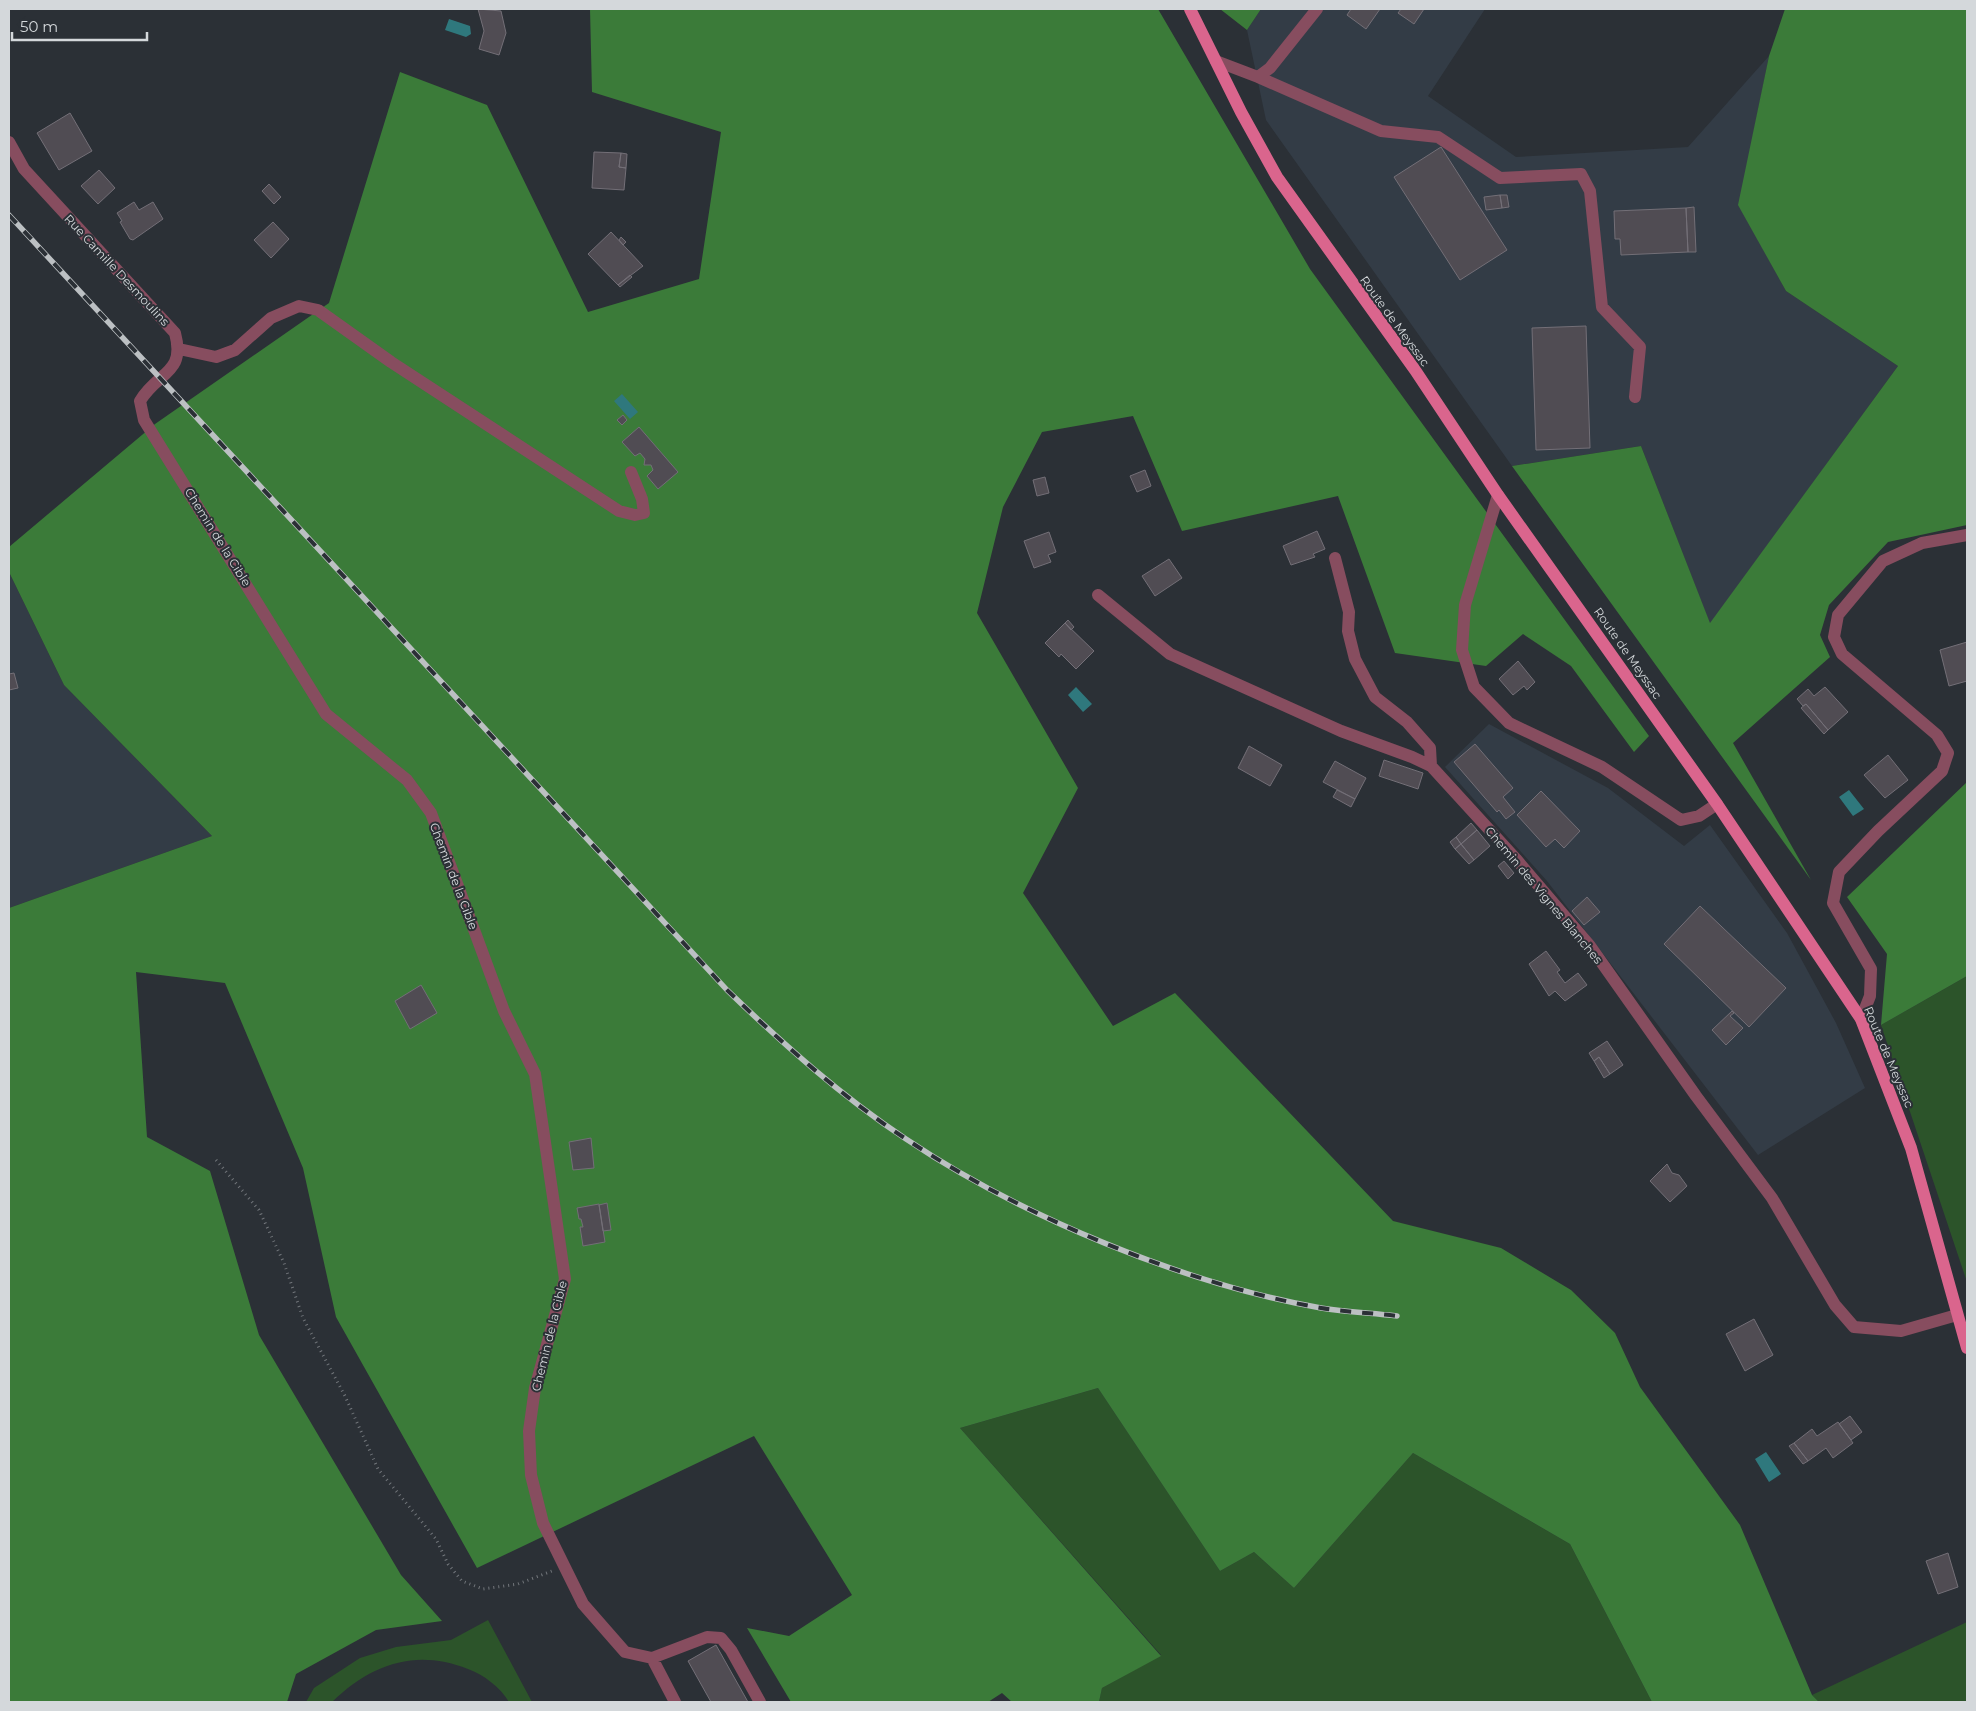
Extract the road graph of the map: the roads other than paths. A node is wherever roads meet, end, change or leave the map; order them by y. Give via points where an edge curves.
1 (1190, 9) edge
2 (1317, 9) edge
3 (1216, 61) junction
4 (1258, 77) junction
5 (9, 142) edge
6 (180, 349) junction
7 (1635, 397) dead end
8 (631, 472) dead end
9 (1498, 495) junction
10 (1967, 534) edge
11 (1335, 558) dead end
12 (1098, 595) dead end
13 (1431, 766) junction
14 (1717, 804) junction
15 (1861, 1018) junction
16 (1958, 1315) junction
17 (1967, 1348) edge
18 (652, 1658) junction
19 (675, 1702) edge
20 (760, 1702) edge

1 - 3 main road, Route de Meyssac
2 - 4 street via 1270,68
3 - 4 street
3 - 9 main road, Route de Meyssac via 1277,177 1415,370
4 - 7 street via 1381,131 1438,137 1500,178 1581,174 1590,191 1602,307 1640,347
5 - 6 street, Rue Camille Desmoulins via 24,169 175,333
6 - 8 street via 216,357 234,350 271,318 299,306 318,310 391,362 619,511 635,515 644,513
6 - 18 street, Chemin de la Cible via 175,364 140,401 144,420 326,714 407,780 431,813 504,1011 535,1074 566,1279 535,1388 529,1431 531,1475 543,1523 583,1604 625,1652
9 - 14 main road, Route de Meyssac
9 - 14 street via 1465,605 1462,650 1474,687 1509,723 1602,767 1681,820 1699,816
10 - 15 street via 1922,543 1883,561 1838,615 1834,637 1842,654 1937,735 1948,753 1942,771 1839,872 1833,903 1872,969 1870,996
11 - 13 street via 1349,612 1348,631 1354,659 1375,697 1407,722 1430,748
12 - 13 street, Chemin des Vignes Blanches via 1170,654 1341,731
13 - 16 street, Chemin des Vignes Blanches via 1590,946 1772,1198 1835,1305 1854,1327 1901,1331
14 - 15 main road, Route de Meyssac
15 - 16 main road, Route de Meyssac via 1911,1148
16 - 17 main road, Route de Meyssac
18 - 19 street
18 - 20 street via 707,1637 721,1638

